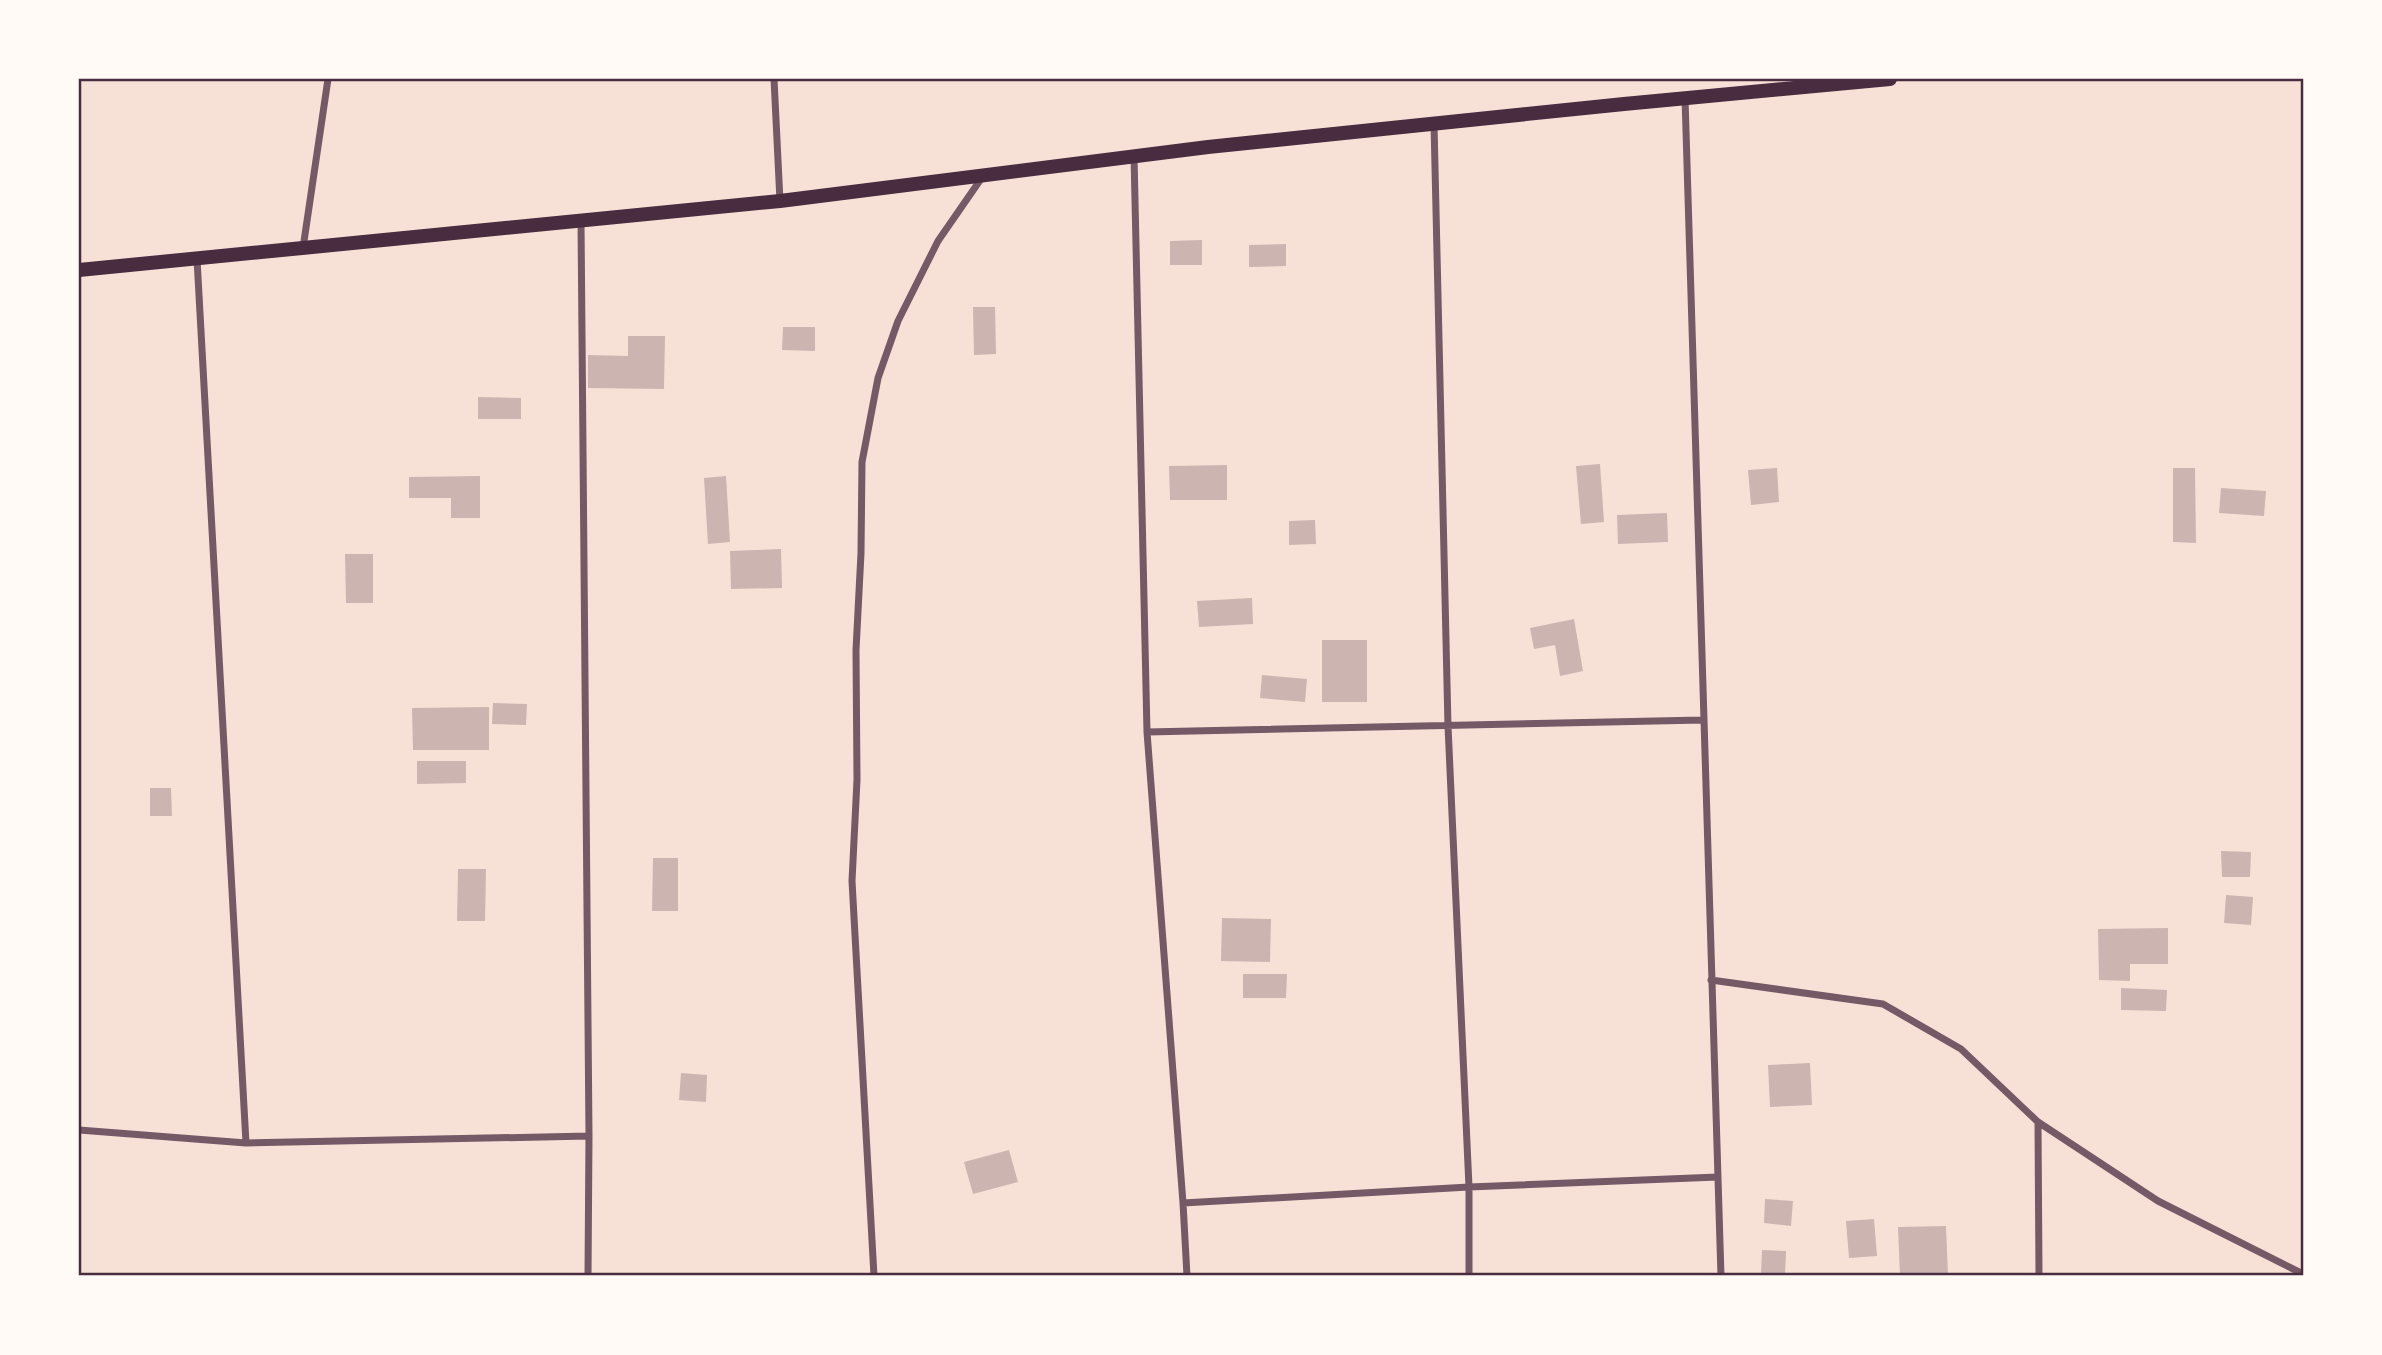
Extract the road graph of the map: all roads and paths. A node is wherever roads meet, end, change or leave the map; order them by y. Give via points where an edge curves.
1 (328, 79) edge
2 (774, 79) edge
3 (1890, 79) edge
4 (1685, 98) junction
5 (1434, 124) junction
6 (1134, 156) junction
7 (984, 175) junction
8 (780, 201) junction
9 (581, 221) junction
10 (302, 249) junction
11 (197, 259) junction
12 (80, 269) edge
13 (1703, 720) junction
14 (1448, 726) junction
15 (1147, 732) junction
16 (1711, 980) junction
17 (2038, 1122) junction
18 (79, 1130) edge
19 (589, 1136) junction
20 (246, 1143) junction
21 (1718, 1177) junction
22 (1469, 1187) junction
23 (1183, 1203) junction
24 (2303, 1274) edge
25 (588, 1276) edge
26 (874, 1276) edge
27 (1187, 1276) edge
28 (1469, 1276) edge
29 (1721, 1276) edge
30 (2039, 1276) edge

1 - 10 street
2 - 8 street
3 - 4 main road
4 - 5 main road
4 - 13 street
5 - 6 main road
5 - 14 street
6 - 7 main road
6 - 15 street
7 - 8 main road
7 - 26 street via 938,241 898,321 878,378 862,462 856,650 858,780 852,881
8 - 9 main road
9 - 10 main road
9 - 19 street
10 - 11 main road
11 - 12 main road
11 - 20 street
13 - 14 street
13 - 16 street
14 - 15 street
14 - 22 street
15 - 23 street
16 - 17 street via 1883,1004 1961,1049
16 - 21 street
17 - 24 street via 2158,1200
17 - 30 street
18 - 20 street
19 - 20 street
19 - 25 street
21 - 22 street
21 - 29 street
22 - 23 street
22 - 28 street
23 - 27 street

